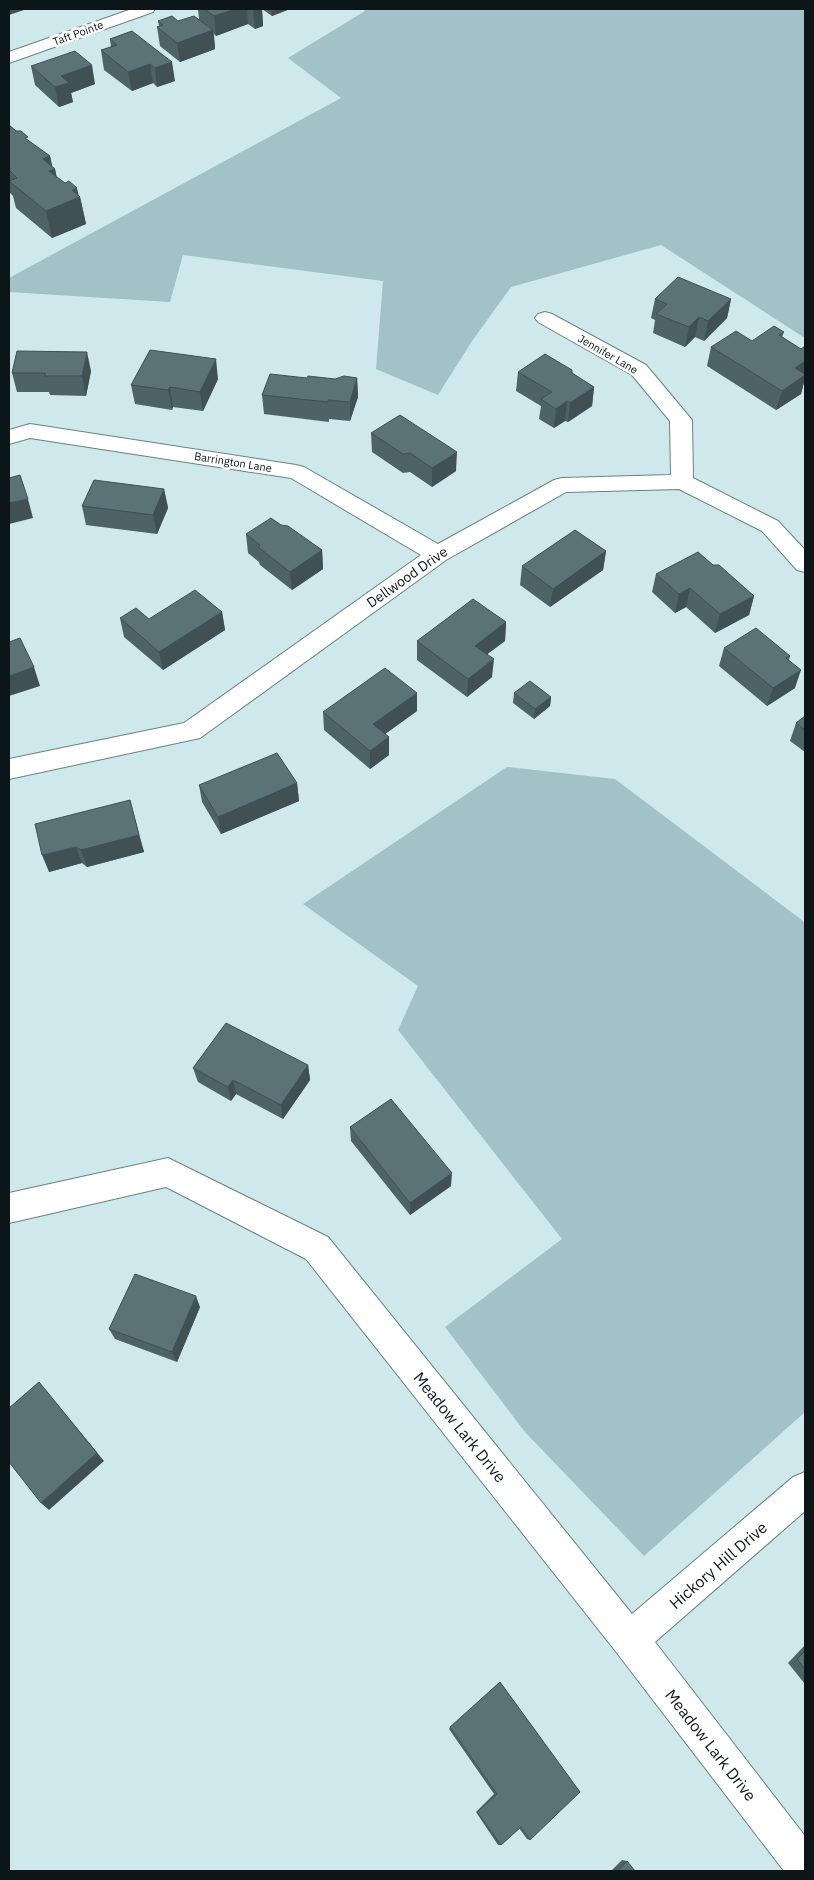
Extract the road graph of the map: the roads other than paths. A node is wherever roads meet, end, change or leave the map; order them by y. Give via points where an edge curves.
1 (147, 9) edge
2 (9, 58) edge
3 (545, 318) dead end
4 (9, 437) edge
5 (682, 482) junction
6 (438, 554) junction
7 (805, 564) edge
8 (9, 769) edge
9 (9, 1208) edge
10 (805, 1489) edge
11 (630, 1640) junction
12 (805, 1867) edge

1 - 2 street, Taft Pointe
3 - 5 street, Jennifer Lane via 639,370 681,420
4 - 6 street, Barrington Lane via 30,431 296,472
5 - 6 street, Dellwood Drive via 562,485
5 - 7 street, Dellwood Drive via 770,526
6 - 8 street, Dellwood Drive via 191,731
9 - 11 street, Meadow Lark Drive via 168,1172 317,1248
10 - 11 street, Hickory Hill Drive
11 - 12 street, Meadow Lark Drive

